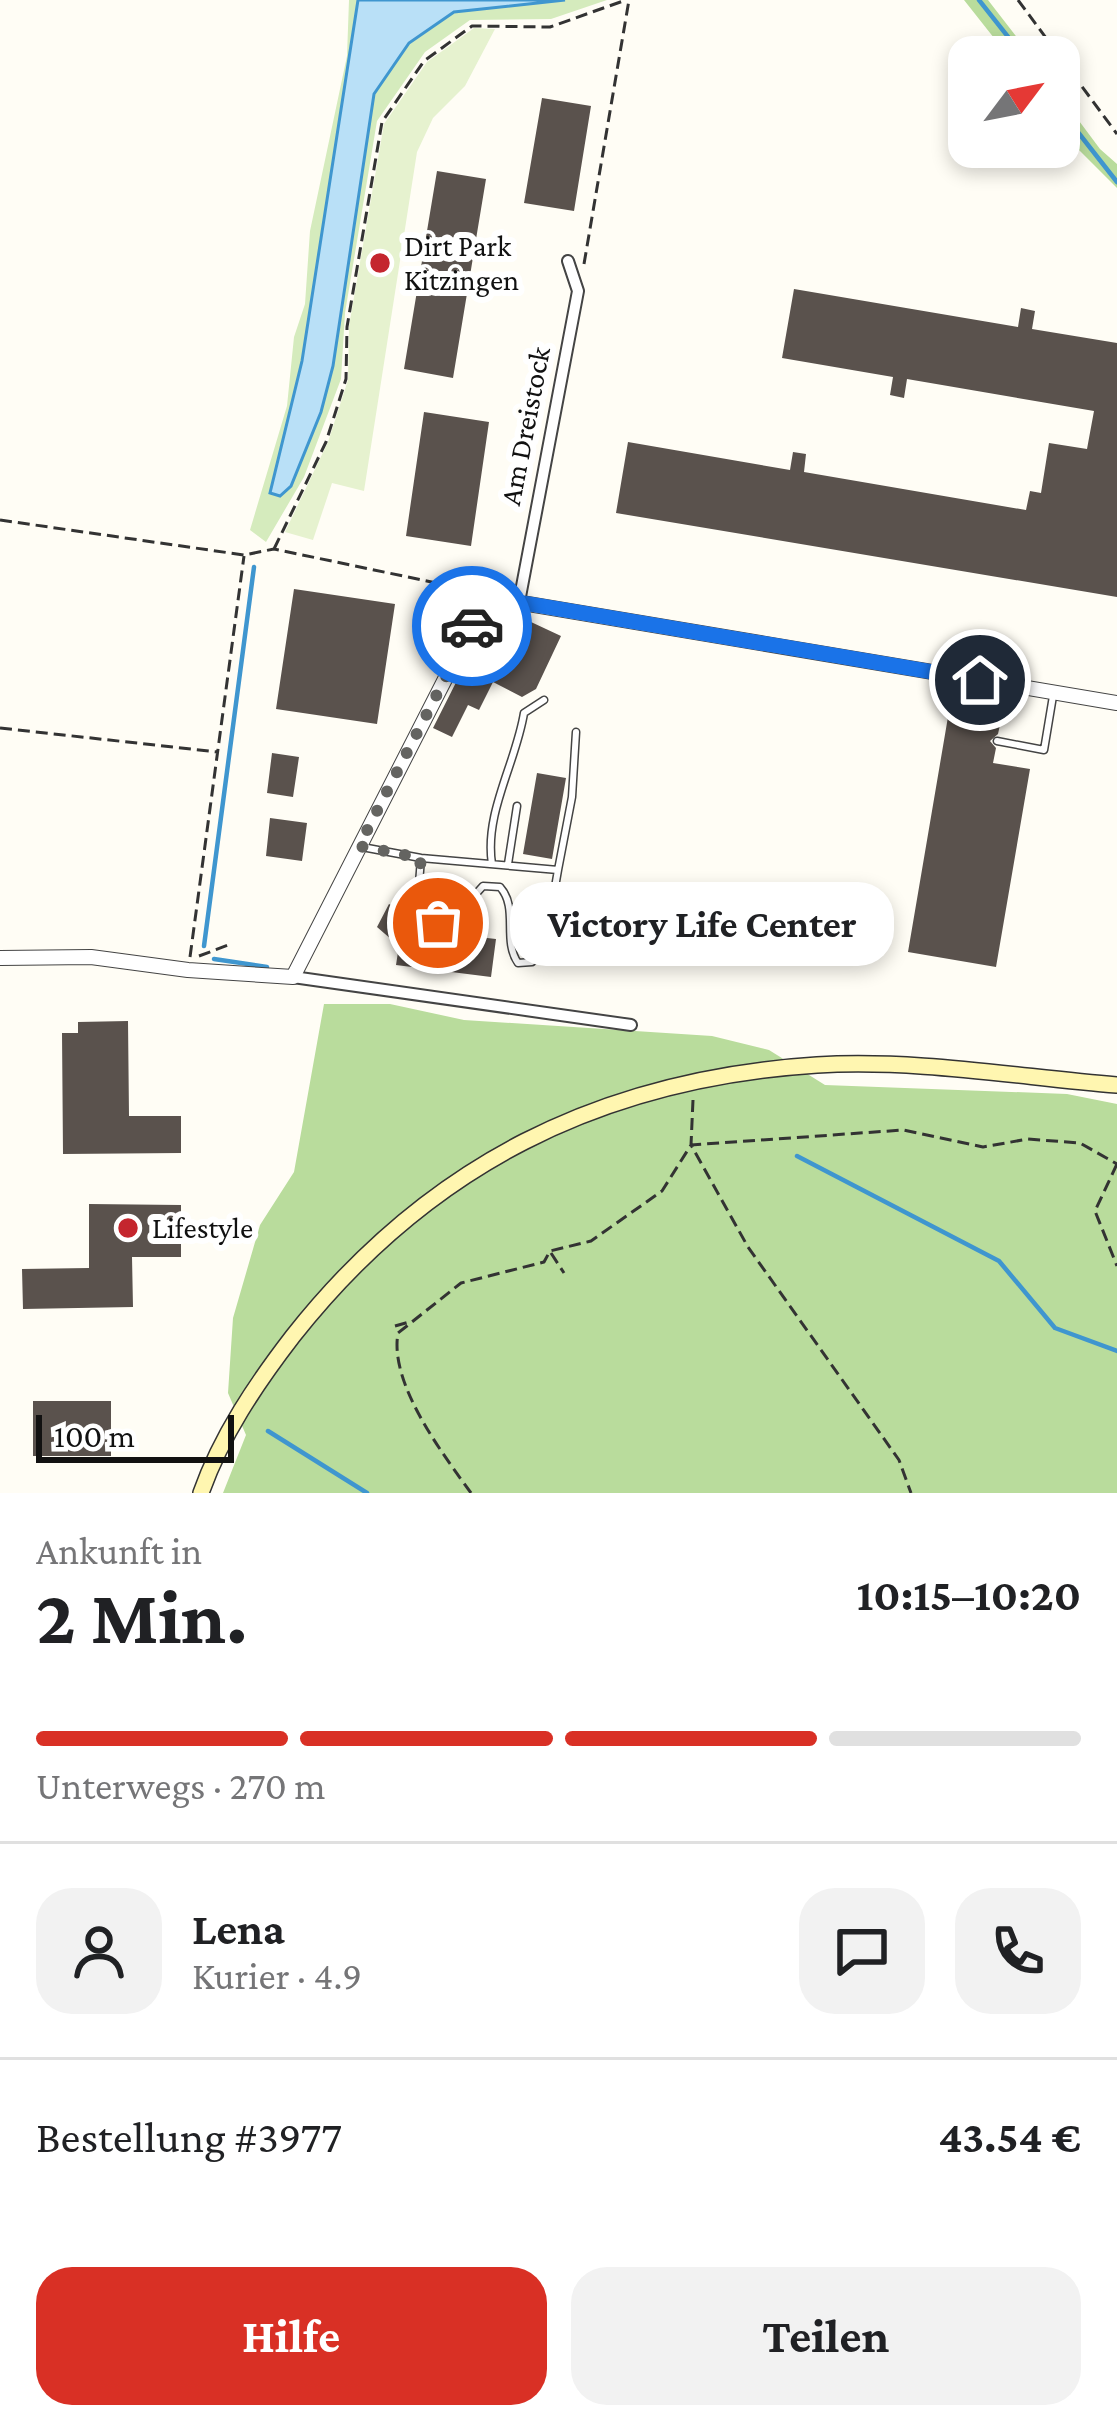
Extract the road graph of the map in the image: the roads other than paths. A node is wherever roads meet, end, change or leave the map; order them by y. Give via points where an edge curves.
1 (568, 262) dead end
2 (459, 587) road end
3 (488, 597) junction
4 (519, 602) junction
5 (1054, 692) junction
6 (544, 700) dead end
7 (1117, 703) edge
8 (576, 732) dead end
9 (997, 741) dead end
10 (518, 806) dead end
11 (359, 846) junction
12 (421, 858) junction
13 (492, 864) junction
14 (508, 864) junction
15 (557, 870) junction
16 (0, 958) edge
17 (293, 977) junction
18 (631, 1025) dead end
19 (1117, 1085) edge
20 (201, 1493) edge

1 - 4 street, Am Dreistock via 578,291
2 - 3 street
3 - 4 street
3 - 11 street
4 - 5 street
5 - 7 street
5 - 9 lane via 1044,750
6 - 13 lane via 524,713 489,843
8 - 15 lane
10 - 14 lane
11 - 12 lane
11 - 17 street
12 - 13 lane
12 - 15 lane via 418,884 438,923 449,924 484,886 509,896 510,952 518,963 544,950
13 - 14 lane
14 - 15 lane
16 - 17 street via 91,957
17 - 18 street
19 - 20 main road via 820,1065 694,1081 578,1116 402,1218 281,1352 224,1439

